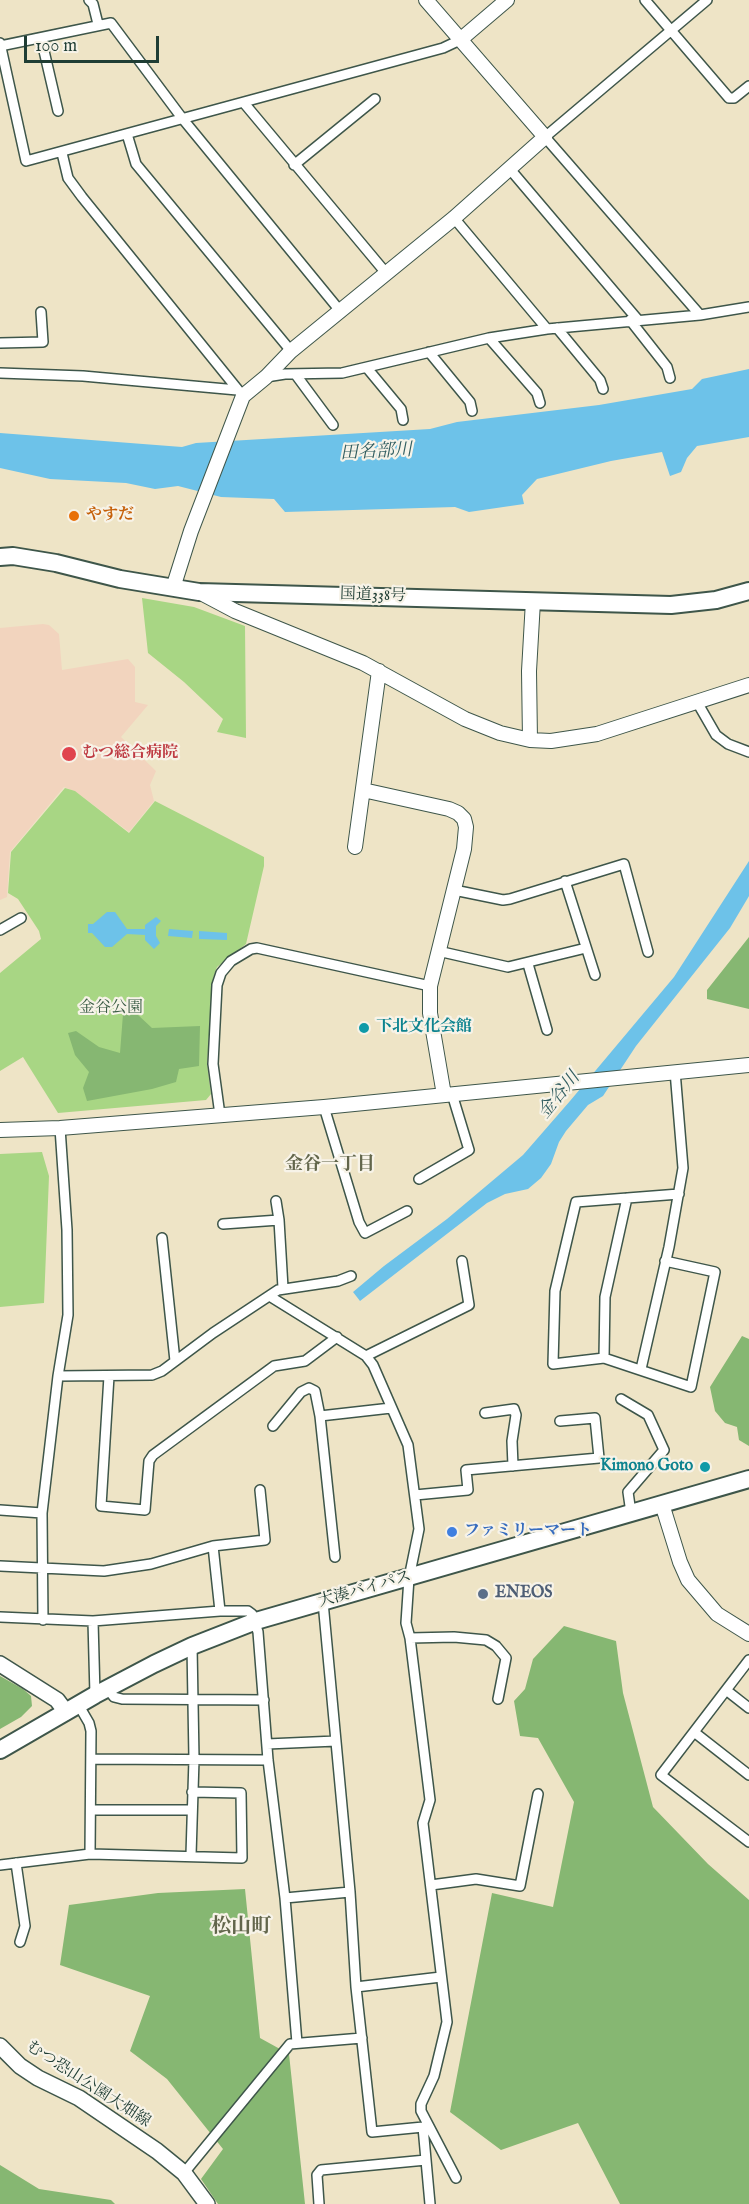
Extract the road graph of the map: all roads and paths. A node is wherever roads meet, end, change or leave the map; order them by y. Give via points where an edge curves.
1 (89, 0) edge
2 (426, 0) edge
3 (507, 0) edge
4 (645, 0) edge
5 (700, 2) edge
6 (98, 24) junction
7 (671, 30) junction
8 (41, 38) junction
9 (460, 40) junction
10 (0, 45) edge
11 (749, 86) edge
12 (375, 99) dead end
13 (244, 103) junction
14 (58, 111) dead end
15 (182, 118) junction
16 (127, 134) junction
17 (545, 137) junction
18 (62, 153) junction
19 (294, 165) junction
20 (509, 168) junction
21 (453, 218) junction
22 (386, 273) junction
23 (749, 307) edge
24 (40, 312) dead end
25 (341, 312) junction
26 (700, 315) junction
27 (634, 320) junction
28 (552, 329) junction
29 (489, 338) junction
30 (0, 343) edge
31 (291, 351) junction
32 (429, 352) junction
33 (367, 368) junction
34 (0, 373) edge
35 (296, 375) junction
36 (266, 377) junction
37 (670, 378) dead end
38 (603, 389) dead end
39 (240, 393) junction
40 (540, 403) dead end
41 (472, 411) dead end
42 (403, 420) dead end
43 (333, 425) dead end
44 (0, 557) edge
45 (173, 588) junction
46 (749, 591) edge
47 (200, 592) junction
48 (533, 601) junction
49 (379, 671) junction
50 (749, 686) edge
51 (697, 702) junction
52 (530, 740) junction
53 (749, 752) edge
54 (363, 790) junction
55 (355, 847) dead end
56 (565, 881) junction
57 (454, 890) junction
58 (21, 918) dead end
59 (0, 930) edge
60 (586, 948) junction
61 (438, 951) junction
62 (648, 952) dead end
63 (528, 964) junction
64 (595, 975) dead end
65 (430, 986) junction
66 (547, 1030) dead end
67 (749, 1065) edge
68 (675, 1071) junction
69 (448, 1095) junction
70 (324, 1107) junction
71 (220, 1115) junction
72 (60, 1128) junction
73 (0, 1130) edge
74 (419, 1179) dead end
75 (680, 1194) junction
76 (627, 1198) junction
77 (276, 1201) dead end
78 (407, 1211) dead end
79 (279, 1220) junction
80 (224, 1224) dead end
81 (162, 1238) dead end
82 (462, 1261) dead end
83 (665, 1262) junction
84 (351, 1276) dead end
85 (283, 1288) junction
86 (271, 1297) junction
87 (337, 1337) junction
88 (366, 1356) junction
89 (604, 1358) junction
90 (175, 1361) junction
91 (641, 1369) junction
92 (58, 1376) junction
93 (109, 1376) junction
94 (621, 1399) dead end
95 (391, 1407) junction
96 (485, 1413) dead end
97 (320, 1416) junction
98 (560, 1421) dead end
99 (273, 1426) dead end
100 (513, 1466) junction
101 (749, 1479) edge
102 (260, 1490) dead end
103 (415, 1495) junction
104 (662, 1504) junction
105 (0, 1510) edge
106 (42, 1513) junction
107 (631, 1513) junction
108 (213, 1546) junction
109 (335, 1557) dead end
110 (0, 1566) edge
111 (43, 1569) junction
112 (409, 1578) junction
113 (323, 1602) junction
114 (220, 1611) junction
115 (0, 1617) edge
116 (43, 1620) junction
117 (93, 1621) junction
118 (256, 1621) junction
119 (749, 1634) edge
120 (410, 1638) junction
121 (192, 1646) junction
122 (749, 1660) edge
123 (0, 1664) edge
124 (726, 1690) junction
125 (101, 1691) junction
126 (498, 1699) dead end
127 (192, 1700) junction
128 (264, 1700) junction
129 (72, 1708) junction
130 (749, 1708) edge
131 (694, 1732) junction
132 (336, 1741) junction
133 (267, 1744) junction
134 (0, 1750) edge
135 (91, 1759) junction
136 (194, 1759) junction
137 (268, 1760) junction
138 (749, 1775) edge
139 (192, 1792) junction
140 (538, 1794) dead end
141 (91, 1810) junction
142 (192, 1810) junction
143 (749, 1842) edge
144 (90, 1854) junction
145 (191, 1856) junction
146 (16, 1863) junction
147 (0, 1865) edge
148 (431, 1885) junction
149 (350, 1892) junction
150 (285, 1898) junction
151 (20, 1942) dead end
152 (441, 1977) junction
153 (356, 1987) junction
154 (362, 2038) junction
155 (297, 2043) junction
156 (0, 2046) edge
157 (426, 2160) junction
158 (184, 2173) junction
159 (456, 2178) dead end
160 (207, 2204) edge
161 (319, 2204) edge
162 (430, 2204) edge

1 - 6 street
2 - 9 street
3 - 9 street
4 - 7 street
5 - 7 street
6 - 8 street
6 - 15 street via 111,23
7 - 11 street via 729,98
7 - 17 street
8 - 10 street
8 - 14 street
9 - 13 street
9 - 17 street
10 - 18 street via 26,161
12 - 19 street
13 - 15 street
13 - 19 street
15 - 16 street
15 - 25 street
16 - 18 street
16 - 31 street via 136,164
17 - 20 street
17 - 26 street
18 - 39 street via 68,178 82,197
19 - 22 street
20 - 21 street
20 - 27 street
21 - 22 street
21 - 28 street
22 - 25 street
23 - 26 street
24 - 30 street via 43,342
25 - 31 street
26 - 27 street
27 - 28 street
27 - 37 street via 667,367
28 - 29 street
28 - 38 street via 600,380
29 - 32 street
29 - 40 street via 537,393
31 - 36 street
32 - 33 street
32 - 41 street via 470,402
33 - 35 street
33 - 42 street via 401,409
34 - 39 street via 83,376
35 - 36 street
35 - 43 street
36 - 39 street
39 - 45 street
44 - 45 highway, 国道338号 via 56,563
45 - 47 highway, 国道338号
46 - 48 highway, 国道338号 via 716,600 671,605
47 - 48 highway, 国道338号
47 - 49 street via 235,611
48 - 52 street
49 - 52 street via 465,719
49 - 54 street
50 - 51 street
51 - 52 street via 597,734
51 - 53 street via 716,735
54 - 55 street
54 - 57 street via 449,809 464,819 466,837
56 - 57 street via 503,900
56 - 60 street
56 - 62 street via 624,864
57 - 61 street
58 - 59 street
60 - 63 street
60 - 64 street
61 - 63 street via 508,968
61 - 65 street
63 - 66 street
65 - 69 street via 430,1013
65 - 71 street via 257,948 231,961 219,978 217,995 213,1064
67 - 68 street
68 - 69 street
68 - 75 street via 683,1168
69 - 70 street
69 - 74 street via 469,1150
70 - 71 street
70 - 78 street via 365,1233
71 - 72 street
72 - 73 street
72 - 92 street via 68,1315
75 - 76 street
75 - 83 street
76 - 89 street via 605,1297
76 - 89 street via 576,1202 555,1291 553,1364
77 - 79 street
79 - 80 street
79 - 85 street
81 - 90 street
82 - 88 street via 469,1305
83 - 91 street
83 - 91 street via 715,1272 691,1387
84 - 85 street
85 - 86 street
86 - 87 street
86 - 90 street
87 - 88 street
87 - 93 street via 304,1361 274,1366 153,1455 149,1461 145,1510 101,1506
88 - 95 street
89 - 91 street
90 - 93 street via 152,1375
92 - 93 street
92 - 106 street
94 - 107 street via 648,1415 664,1450 628,1492
95 - 97 street
95 - 103 street via 408,1445
96 - 100 street via 514,1409
97 - 99 street via 315,1391 309,1388 301,1392
97 - 109 street
98 - 100 street via 595,1418 599,1458
100 - 103 street via 466,1470 468,1490
101 - 104 highway, 大湊バイパス
102 - 108 street via 265,1540
103 - 112 street via 419,1529
104 - 107 highway, 大湊バイパス
104 - 119 street via 688,1580 717,1614
105 - 106 street
106 - 111 street
107 - 112 highway, 大湊バイパス
108 - 111 street via 151,1564 104,1570
108 - 114 street
110 - 111 street
111 - 116 street
112 - 113 highway, 大湊バイパス
112 - 120 street via 406,1611
113 - 118 highway, 大湊バイパス
113 - 132 street
114 - 117 street
114 - 118 street via 248,1611
115 - 116 street
116 - 117 street
117 - 125 street
118 - 121 highway, 大湊バイパス
118 - 128 street
120 - 126 street via 476,1639 496,1646 506,1658
120 - 148 street via 429,1800 423,1823
121 - 125 highway, 大湊バイパス
121 - 127 street
122 - 124 street
123 - 129 main road
124 - 130 street
124 - 131 street
125 - 127 street via 122,1699
125 - 129 highway, 大湊バイパス
127 - 128 street
127 - 136 street
128 - 133 street
129 - 134 highway, 大湊バイパス
129 - 135 street via 89,1723
131 - 138 street
131 - 143 street via 661,1775
132 - 133 street
132 - 149 street
133 - 137 street
135 - 136 street
135 - 141 street
136 - 137 street
136 - 139 street
137 - 150 street
139 - 142 street
139 - 145 street via 241,1793 242,1858
140 - 148 street via 520,1886 476,1879
141 - 142 street
141 - 144 street
142 - 145 street
144 - 145 street
144 - 146 street
146 - 147 street
146 - 151 street via 25,1926
148 - 152 street
149 - 150 street
149 - 153 street
150 - 155 street
152 - 153 street
152 - 159 street via 447,2022 421,2111
153 - 154 street
154 - 155 street
154 - 157 street via 372,2132 423,2127
155 - 158 street via 290,2044
156 - 158 main road, むつ恐山公園大畑線 via 20,2066 80,2098
157 - 161 street via 321,2170 317,2175
157 - 162 street
158 - 160 main road, むつ恐山公園大畑線

